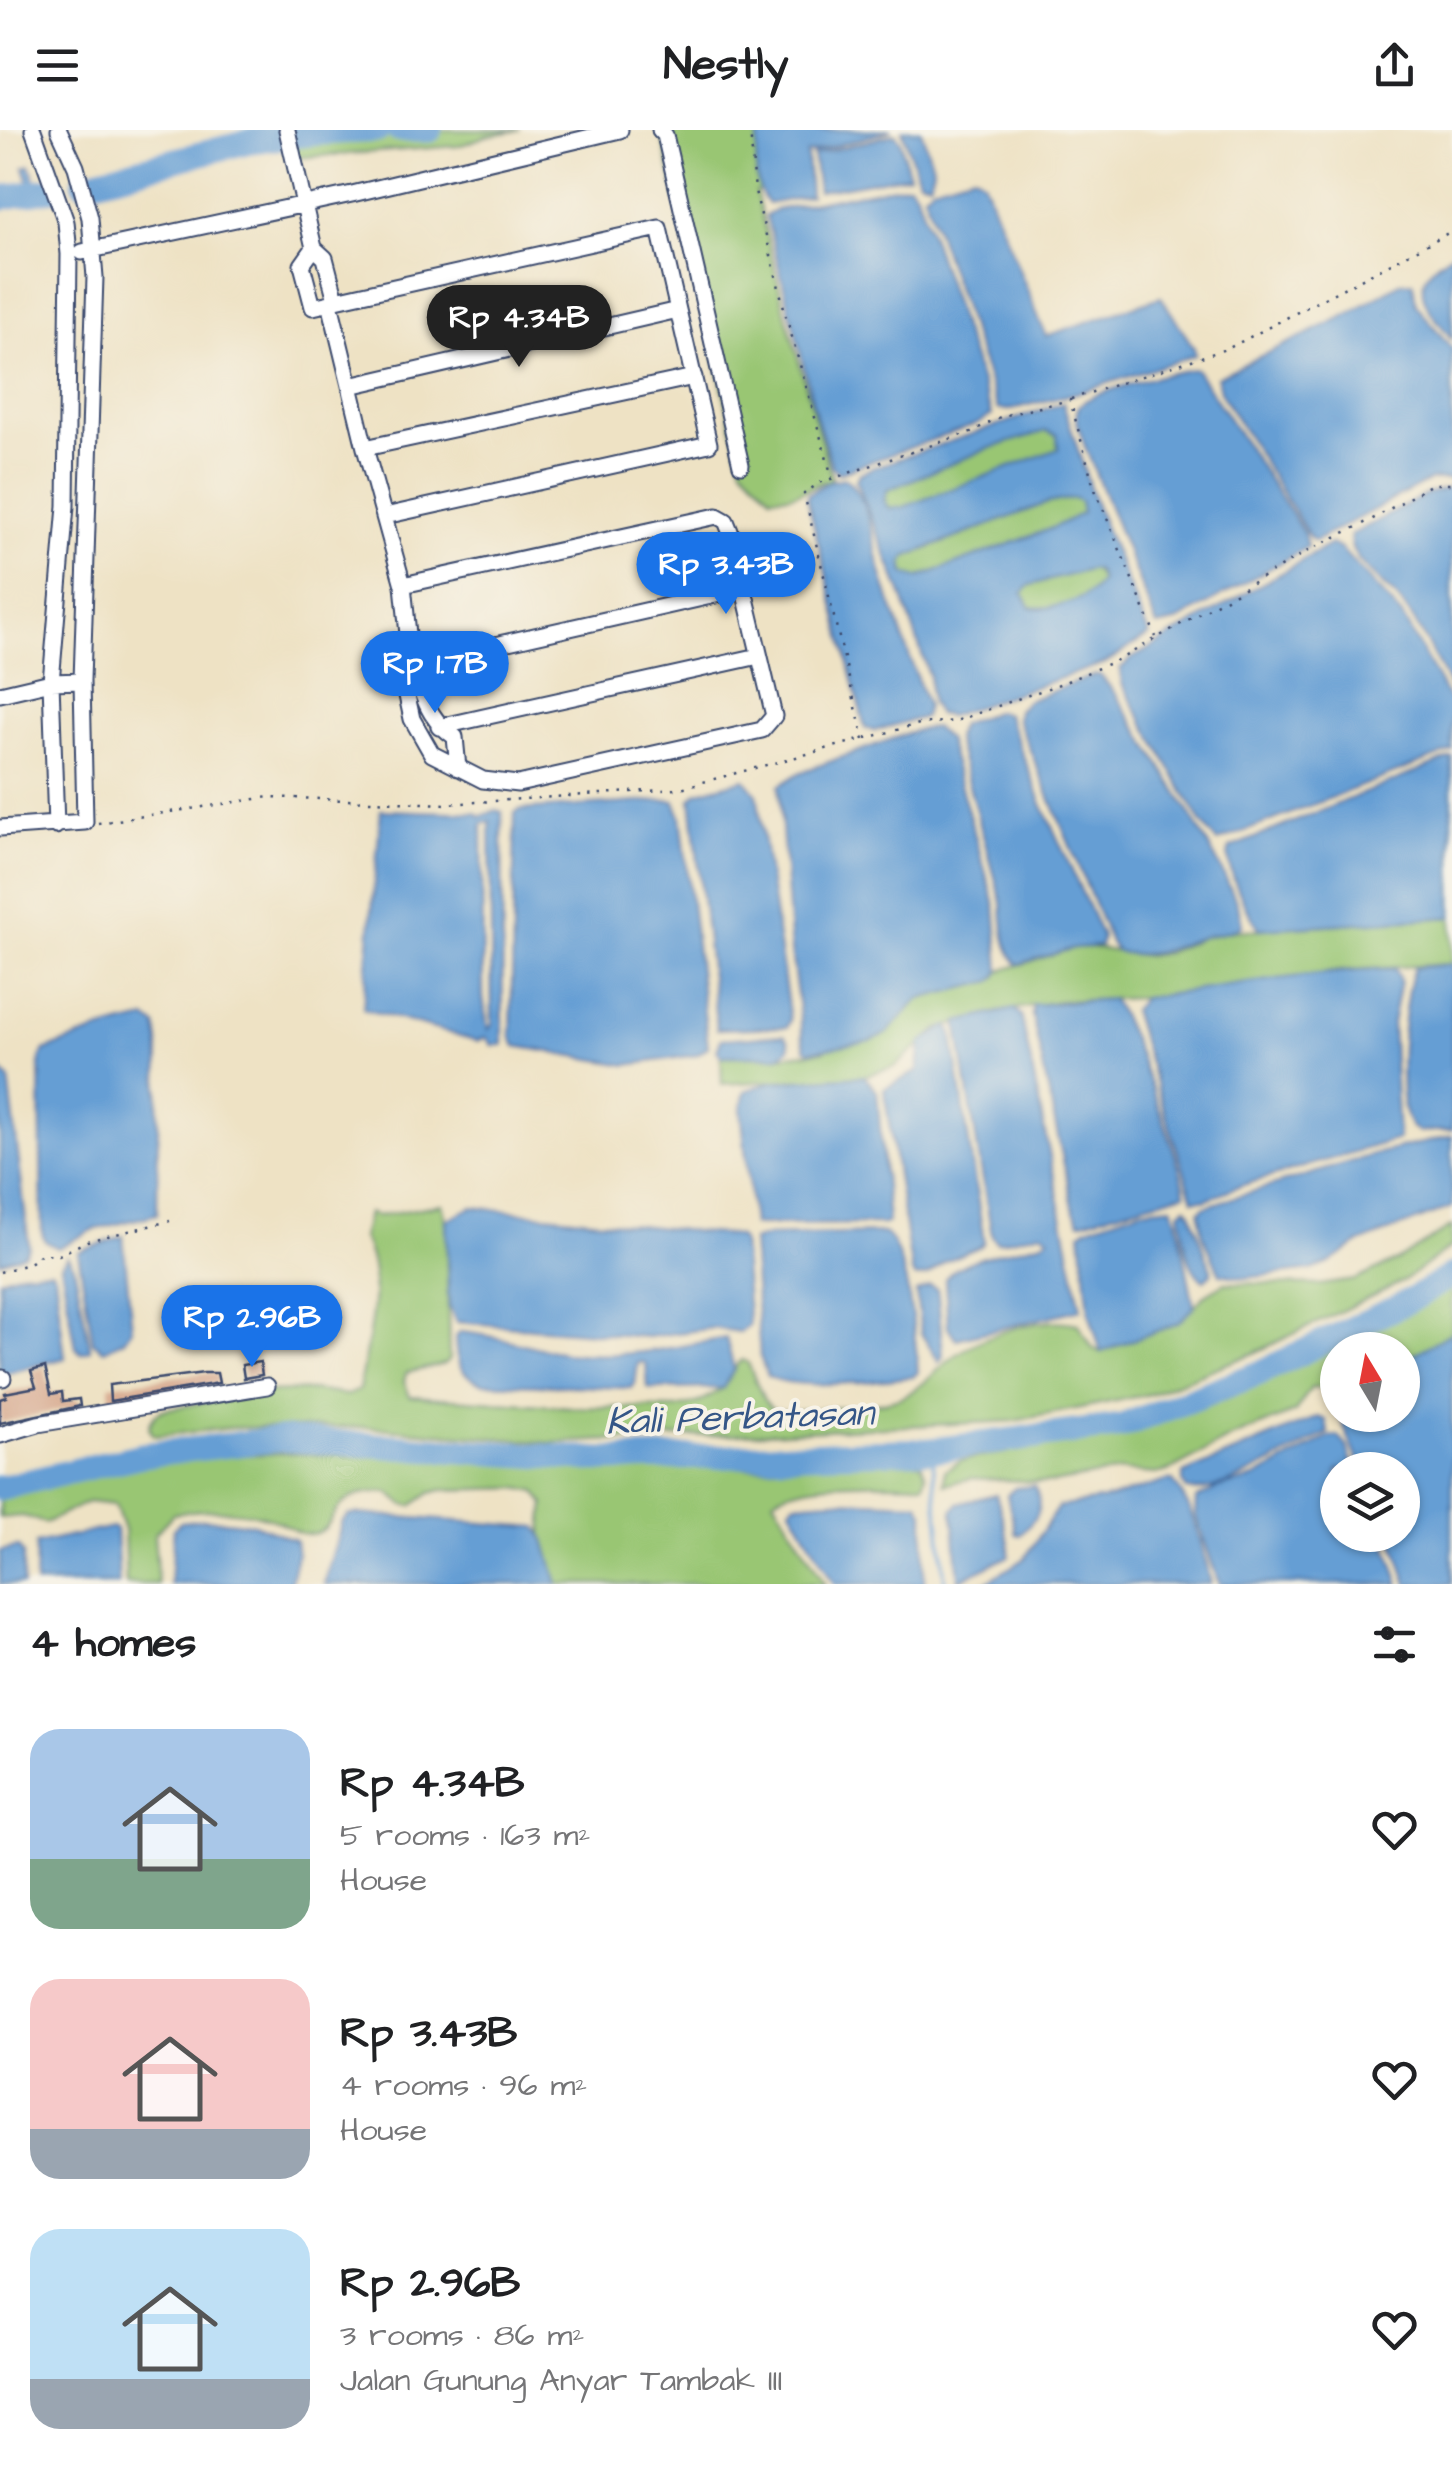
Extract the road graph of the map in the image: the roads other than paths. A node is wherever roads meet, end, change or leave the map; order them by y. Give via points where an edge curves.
1 (58, 130) edge
2 (287, 130) edge
3 (620, 130) edge
4 (660, 130) edge
5 (34, 134) edge
6 (305, 204) junction
7 (314, 248) junction
8 (92, 251) junction
9 (68, 254) junction
10 (333, 302) junction
11 (678, 310) junction
12 (694, 377) junction
13 (350, 386) junction
14 (365, 448) junction
15 (741, 465) dead end
16 (385, 516) junction
17 (403, 585) junction
18 (742, 589) junction
19 (759, 656) junction
20 (411, 664) junction
21 (82, 681) junction
22 (51, 682) junction
23 (0, 694) edge
24 (439, 726) junction
25 (458, 768) junction
26 (56, 826) junction
27 (0, 828) edge
28 (267, 1386) dead end
29 (0, 1436) edge

1 - 5 street
1 - 8 street via 76,167
2 - 6 street
3 - 6 street
4 - 15 street
5 - 9 street via 66,222
6 - 7 street
6 - 8 street
7 - 10 street via 325,258
7 - 10 street via 302,265 313,307
8 - 9 street
8 - 21 street via 95,350
9 - 22 street via 66,506
10 - 11 street via 660,228
10 - 13 street
11 - 12 street
11 - 13 street
12 - 14 street
12 - 16 street via 709,444
13 - 14 street
14 - 16 street
16 - 17 street
17 - 18 street via 717,516 730,531
17 - 20 street
18 - 19 street
18 - 20 street
19 - 24 street
19 - 25 street via 774,716 762,730 518,784 483,780
20 - 24 street
20 - 25 street via 406,691 412,720 432,754
21 - 22 street
21 - 26 street via 84,822
22 - 23 street
22 - 26 street
24 - 25 street via 455,737
26 - 27 street
28 - 29 street

